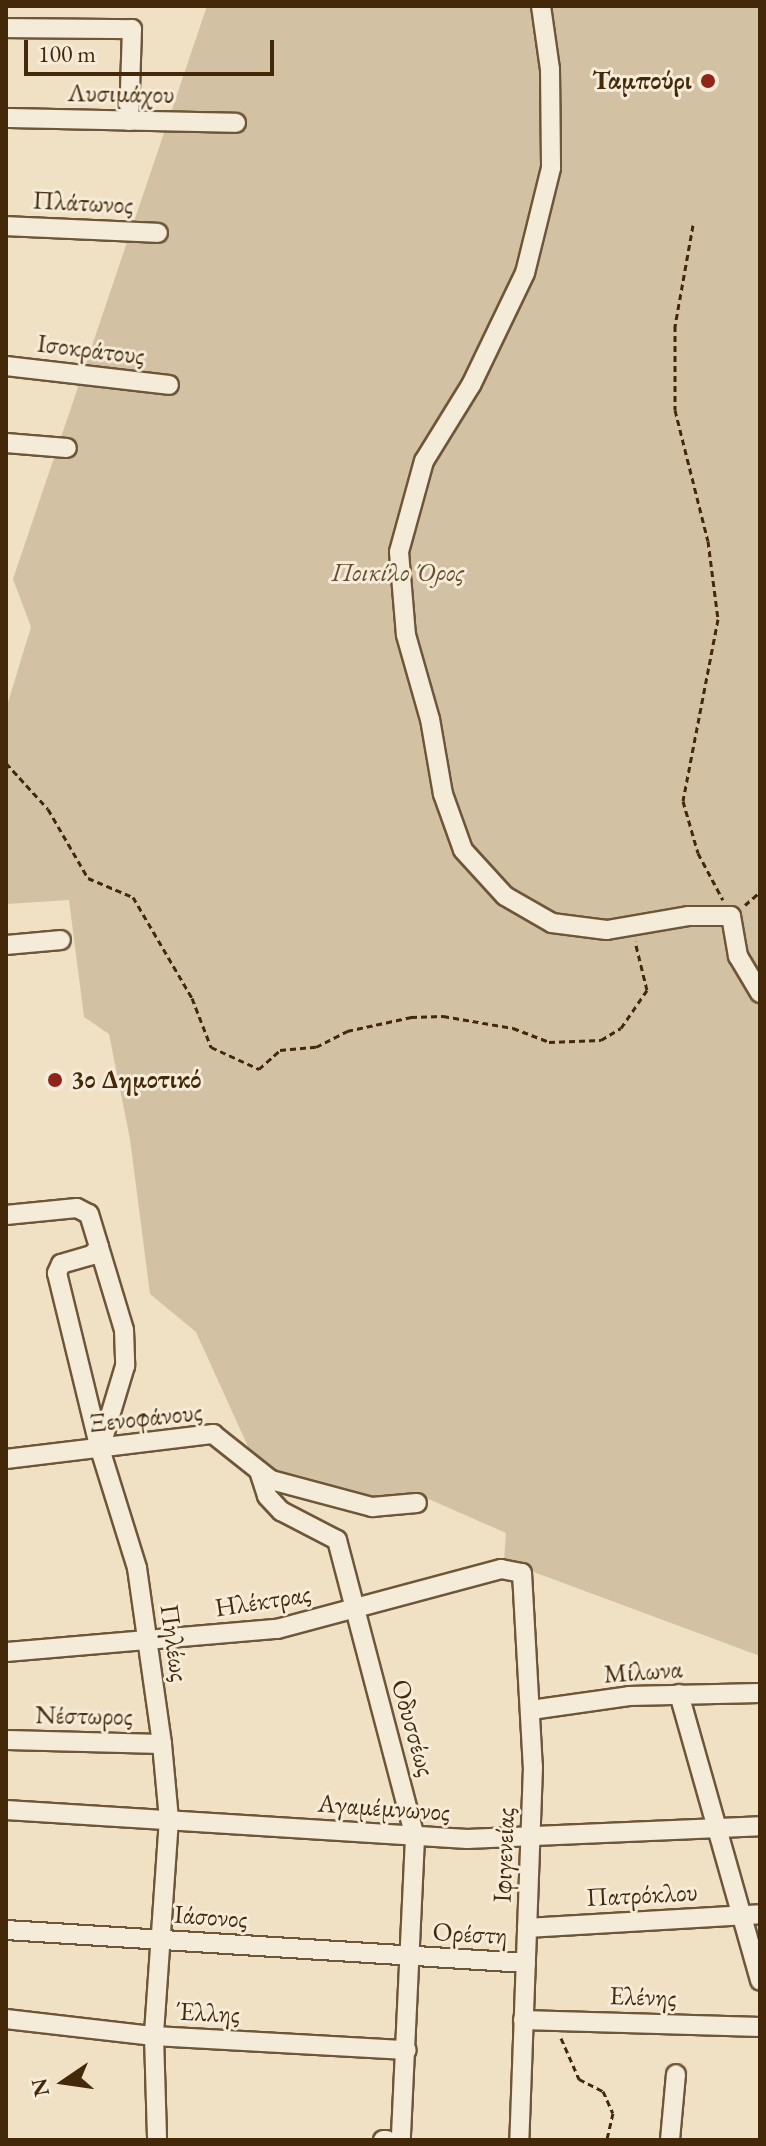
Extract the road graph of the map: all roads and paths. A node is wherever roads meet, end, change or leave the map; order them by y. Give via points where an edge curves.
1 (541, 6) edge
2 (6, 28) edge
3 (6, 118) edge
4 (129, 121) junction
5 (236, 123) dead end
6 (693, 225) dead end
7 (6, 226) edge
8 (158, 233) dead end
9 (6, 366) edge
10 (169, 385) dead end
11 (6, 443) edge
12 (67, 448) dead end
13 (6, 763) edge
14 (760, 892) edge
15 (731, 916) junction
16 (633, 926) junction
17 (61, 940) dead end
18 (6, 945) edge
19 (760, 993) edge
20 (6, 1215) edge
21 (99, 1247) junction
22 (100, 1449) junction
23 (6, 1459) edge
24 (259, 1471) junction
25 (417, 1503) dead end
26 (522, 1573) joint
27 (353, 1611) junction
28 (147, 1641) junction
29 (6, 1652) edge
30 (760, 1693) edge
31 (679, 1694) junction
32 (531, 1710) junction
33 (6, 1740) edge
34 (162, 1744) junction
35 (6, 1810) edge
36 (169, 1819) junction
37 (760, 1826) edge
38 (720, 1830) junction
39 (531, 1837) junction
40 (415, 1838) junction
41 (760, 1914) edge
42 (740, 1915) junction
43 (527, 1928) junction
44 (6, 1930) edge
45 (162, 1940) junction
46 (412, 1958) junction
47 (526, 1963) junction
48 (760, 1981) edge
49 (6, 2019) edge
50 (523, 2020) junction
51 (566, 2020) junction
52 (760, 2027) edge
53 (154, 2036) junction
54 (407, 2050) junction
55 (676, 2074) dead end
56 (157, 2140) edge
57 (401, 2140) edge
58 (519, 2140) edge
59 (607, 2140) edge
60 (670, 2140) edge

1 - 16 street via 550,69 551,168 525,273 471,385 424,461 399,552 406,635 430,719 443,794 463,850 505,896 552,923 607,930
2 - 4 street via 132,29
3 - 4 street, Λυσιμάχου
4 - 5 street, Λυσιμάχου
6 - 15 path via 675,326 675,410 708,541 718,619 683,801 698,853
7 - 8 street, Πλάτωνος
9 - 10 street, Ισοκράτους
11 - 12 street
13 - 16 path via 48,809 88,878 133,897 192,998 211,1047 259,1069 280,1050 316,1047 347,1031 411,1017 443,1016 513,1028 549,1042 601,1040 621,1028 647,990
14 - 15 path
15 - 16 street
15 - 19 street via 738,956
17 - 18 street
20 - 21 street via 67,1209 89,1214
21 - 22 street via 124,1330 125,1366
21 - 22 street, Πηλέως via 92,1255 61,1264 57,1273
22 - 23 street, Ξενοφάνους
22 - 24 street, Ξενοφάνους via 213,1434
22 - 28 street, Πηλέως via 137,1568
24 - 25 street, Ξενοφάνους via 271,1480 372,1507
24 - 27 street, Οδυσσέως via 267,1496 281,1511 337,1540
26 - 27 street, Ηλέκτρας via 501,1569
26 - 32 street, Ιφιγενείας
27 - 28 street, Ηλέκτρας via 277,1629
27 - 40 street, Οδυσσέως
28 - 29 street, Ηλέκτρας
28 - 34 street, Πηλέως
30 - 31 street, Μίλωνα
31 - 32 street, Μίλωνα
31 - 38 street
32 - 39 street, Ιφιγενείας
33 - 34 street, Νέστωρος
34 - 36 street, Πηλέως
35 - 36 street, Αγαμέμνωνος
36 - 40 street, Αγαμέμνωνος
36 - 45 street, Πηλέως
37 - 38 street, Αγαμέμνωνος
38 - 39 street, Αγαμέμνωνος
38 - 42 street
39 - 40 street, Αγαμέμνωνος
39 - 43 street, Ιφιγενείας
40 - 46 street, Οδυσσέως
41 - 42 street, Πατρόκλου
42 - 43 street, Πατρόκλου
42 - 48 street
43 - 47 street, Ιφιγενείας
44 - 45 street, Ιάσονος
45 - 46 street, Ιάσονος
45 - 53 street, Πηλέως
46 - 47 street, Ορέστη
46 - 54 street, Οδυσσέως
47 - 50 street, Ιφιγενείας
49 - 53 street, Έλλης
50 - 51 street, Ελένης
50 - 58 street, Ιφιγενείας
51 - 52 street, Ελένης
51 - 59 path via 560,2028 562,2050 579,2079 603,2091 613,2113
53 - 54 street, Έλλης
53 - 56 street, Πηλέως
54 - 57 street, Οδυσσέως
55 - 60 street

